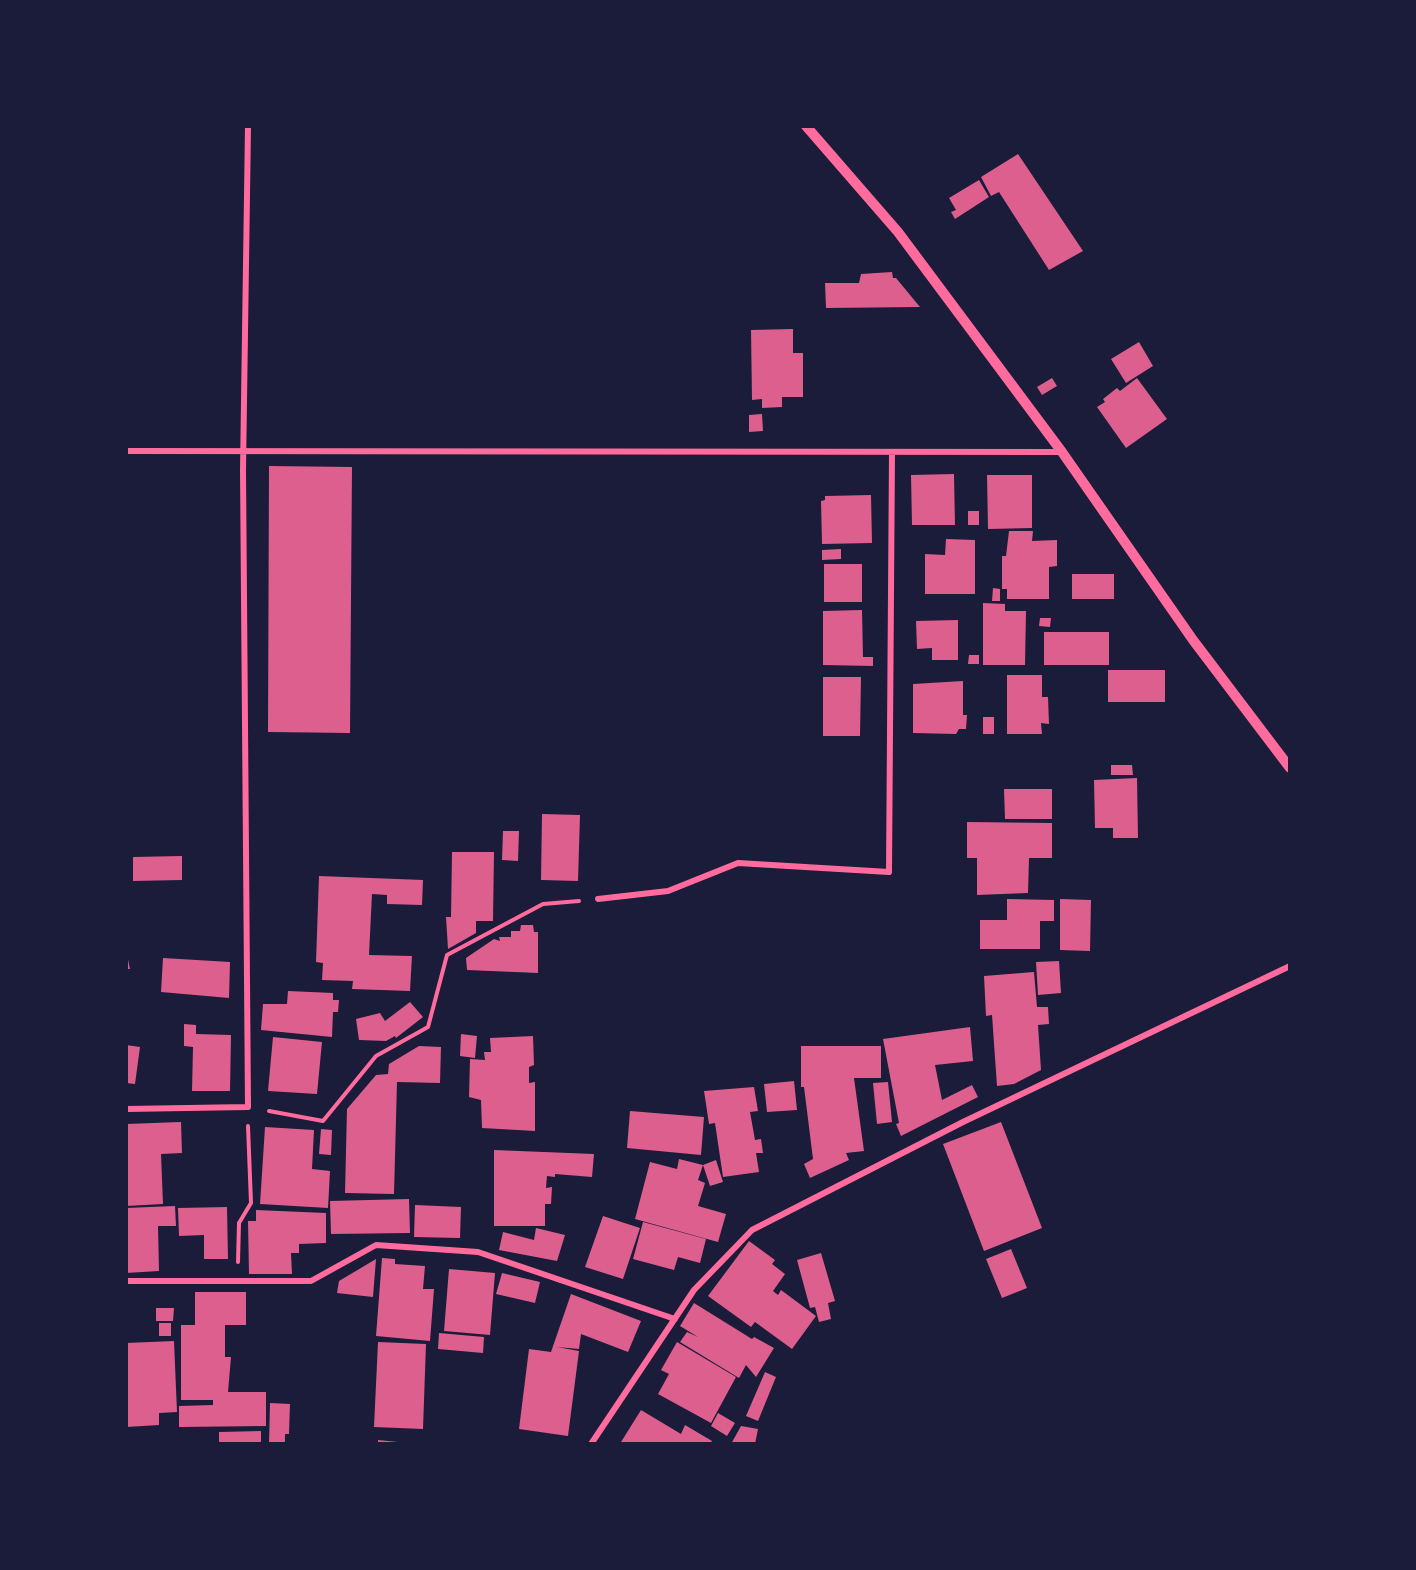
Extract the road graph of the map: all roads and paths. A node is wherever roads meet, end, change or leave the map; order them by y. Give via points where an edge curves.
1 (248, 126) edge
2 (806, 126) edge
3 (126, 451) edge
4 (244, 452) junction
5 (892, 452) junction
6 (1062, 452) junction
7 (1290, 768) edge
8 (598, 899) joint
9 (1290, 966) edge
10 (248, 1107) junction
11 (126, 1109) edge
12 (126, 1281) edge
13 (238, 1281) junction
14 (675, 1319) junction
15 (591, 1444) edge

1 - 4 street
2 - 6 street via 898,232
3 - 4 street
4 - 5 street
4 - 10 street
5 - 6 street
5 - 8 street via 889,872 738,863 668,891
6 - 7 street via 1193,640
8 - 10 path via 543,904 447,955 428,1028 376,1056 323,1121
9 - 14 street via 963,1122 752,1230 694,1290
10 - 11 street
10 - 13 path via 251,1203 239,1223
12 - 13 street
13 - 14 street via 311,1281 376,1245 478,1252
14 - 15 street

